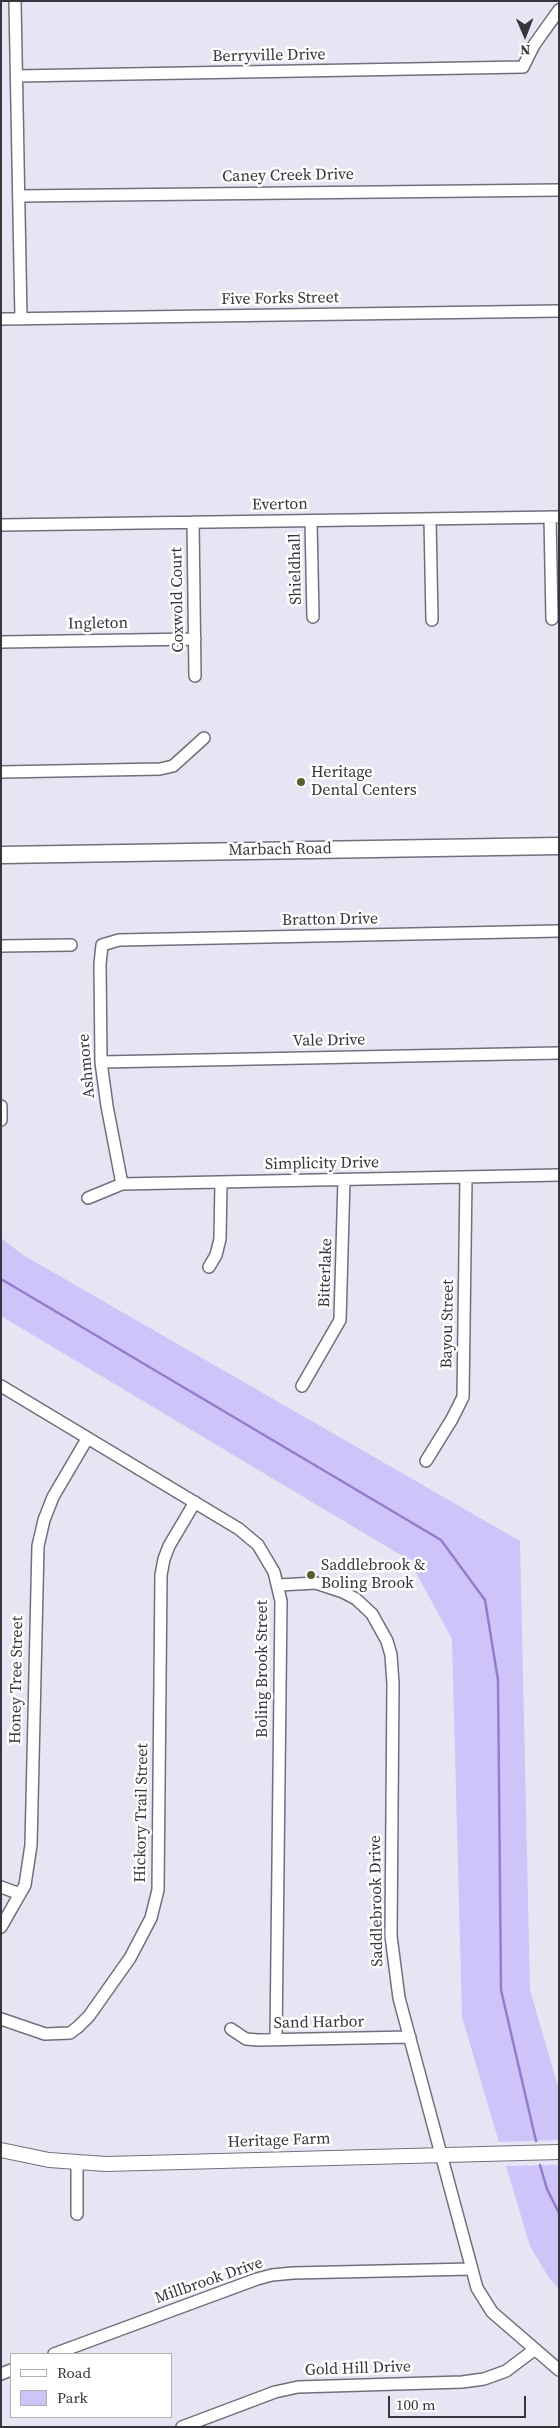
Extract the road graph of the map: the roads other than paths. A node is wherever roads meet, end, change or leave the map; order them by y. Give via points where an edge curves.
1 (15, 1) edge
2 (559, 10) edge
3 (17, 76) junction
4 (559, 190) edge
5 (18, 196) junction
6 (559, 311) edge
7 (1, 319) edge
8 (21, 319) junction
9 (555, 517) edge
10 (430, 519) junction
11 (311, 520) junction
12 (193, 522) junction
13 (1, 525) edge
14 (313, 618) dead end
15 (552, 619) dead end
16 (432, 620) dead end
17 (195, 639) junction
18 (1, 642) edge
19 (195, 676) dead end
20 (204, 738) dead end
21 (1, 772) edge
22 (559, 846) edge
23 (1, 855) edge
24 (559, 931) edge
25 (71, 945) dead end
26 (102, 945) joint
27 (1, 946) edge
28 (559, 1053) edge
29 (101, 1062) junction
30 (1, 1106) edge
31 (1, 1120) edge
32 (559, 1175) edge
33 (466, 1177) junction
34 (344, 1180) junction
35 (220, 1182) junction
36 (122, 1184) junction
37 (88, 1198) dead end
38 (209, 1267) dead end
39 (1, 1386) edge
40 (302, 1386) dead end
41 (87, 1438) junction
42 (426, 1461) dead end
43 (195, 1502) junction
44 (279, 1585) junction
45 (1, 1887) edge
46 (20, 1894) junction
47 (1, 1927) edge
48 (1, 2019) edge
49 (231, 2029) dead end
50 (410, 2037) junction
51 (276, 2040) junction
52 (1, 2150) edge
53 (559, 2152) edge
54 (441, 2155) junction
55 (77, 2163) junction
56 (77, 2214) dead end
57 (470, 2269) junction
58 (534, 2350) junction
59 (57, 2353) edge
60 (559, 2370) edge
61 (182, 2427) edge

1 - 3 street
2 - 3 street, Berryville Drive via 534,45 523,68
3 - 5 street
4 - 5 street, Caney Creek Drive
5 - 8 street
6 - 8 street, Five Forks Street
7 - 8 street, Five Forks Street
9 - 10 street, Everton
9 - 15 street
10 - 11 street, Everton
10 - 16 street
11 - 12 street, Everton
11 - 14 street, Shieldhall
12 - 13 street, Everton
12 - 17 street, Coxwold Court
17 - 18 street, Ingleton
17 - 19 street, Coxwold Court
20 - 21 street via 173,766 160,770
22 - 23 main road, Marbach Road
24 - 26 street, Bratton Drive via 119,940
25 - 27 street
26 - 29 street, Ashmore
28 - 29 street, Vale Drive
29 - 36 street, Ashmore
30 - 31 street
32 - 33 street, Simplicity Drive
33 - 34 street, Simplicity Drive
33 - 42 street, Bayou Street via 463,1397
34 - 35 street, Simplicity Drive
34 - 40 street, Bitterlake via 340,1320
35 - 36 street, Simplicity Drive
35 - 38 street via 220,1239
36 - 37 street, Simplicity Drive
39 - 41 street, Boling Brook Street
41 - 43 street, Boling Brook Street
41 - 46 street, Honey Tree Street via 53,1497 38,1546 32,1845 29,1868
43 - 44 street, Boling Brook Street via 252,1539 267,1557
43 - 48 street, Hickory Trail Street via 169,1546 161,1575 158,1890 153,1912 130,1958 78,2028 70,2032 45,2034
44 - 50 street, Saddlebrook Drive via 316,1583 351,1596 376,1620 389,1648 393,1684 391,1936 397,1984
44 - 51 street, Boling Brook Street
45 - 46 street
46 - 47 street, Honey Tree Street
49 - 51 street, Sand Harbor via 246,2039
50 - 51 street, Sand Harbor
50 - 54 street, Saddlebrook Drive
52 - 55 street, Heritage Farm
53 - 54 street, Heritage Farm
54 - 55 street, Heritage Farm
54 - 57 street, Saddlebrook Drive
55 - 56 street
57 - 58 street, Saddlebrook Drive via 487,2305
57 - 59 street, Millbrook Drive via 272,2275
58 - 60 street, Saddlebrook Drive
58 - 61 street, Gold Hill Drive via 506,2371 484,2379 298,2387 275,2392

